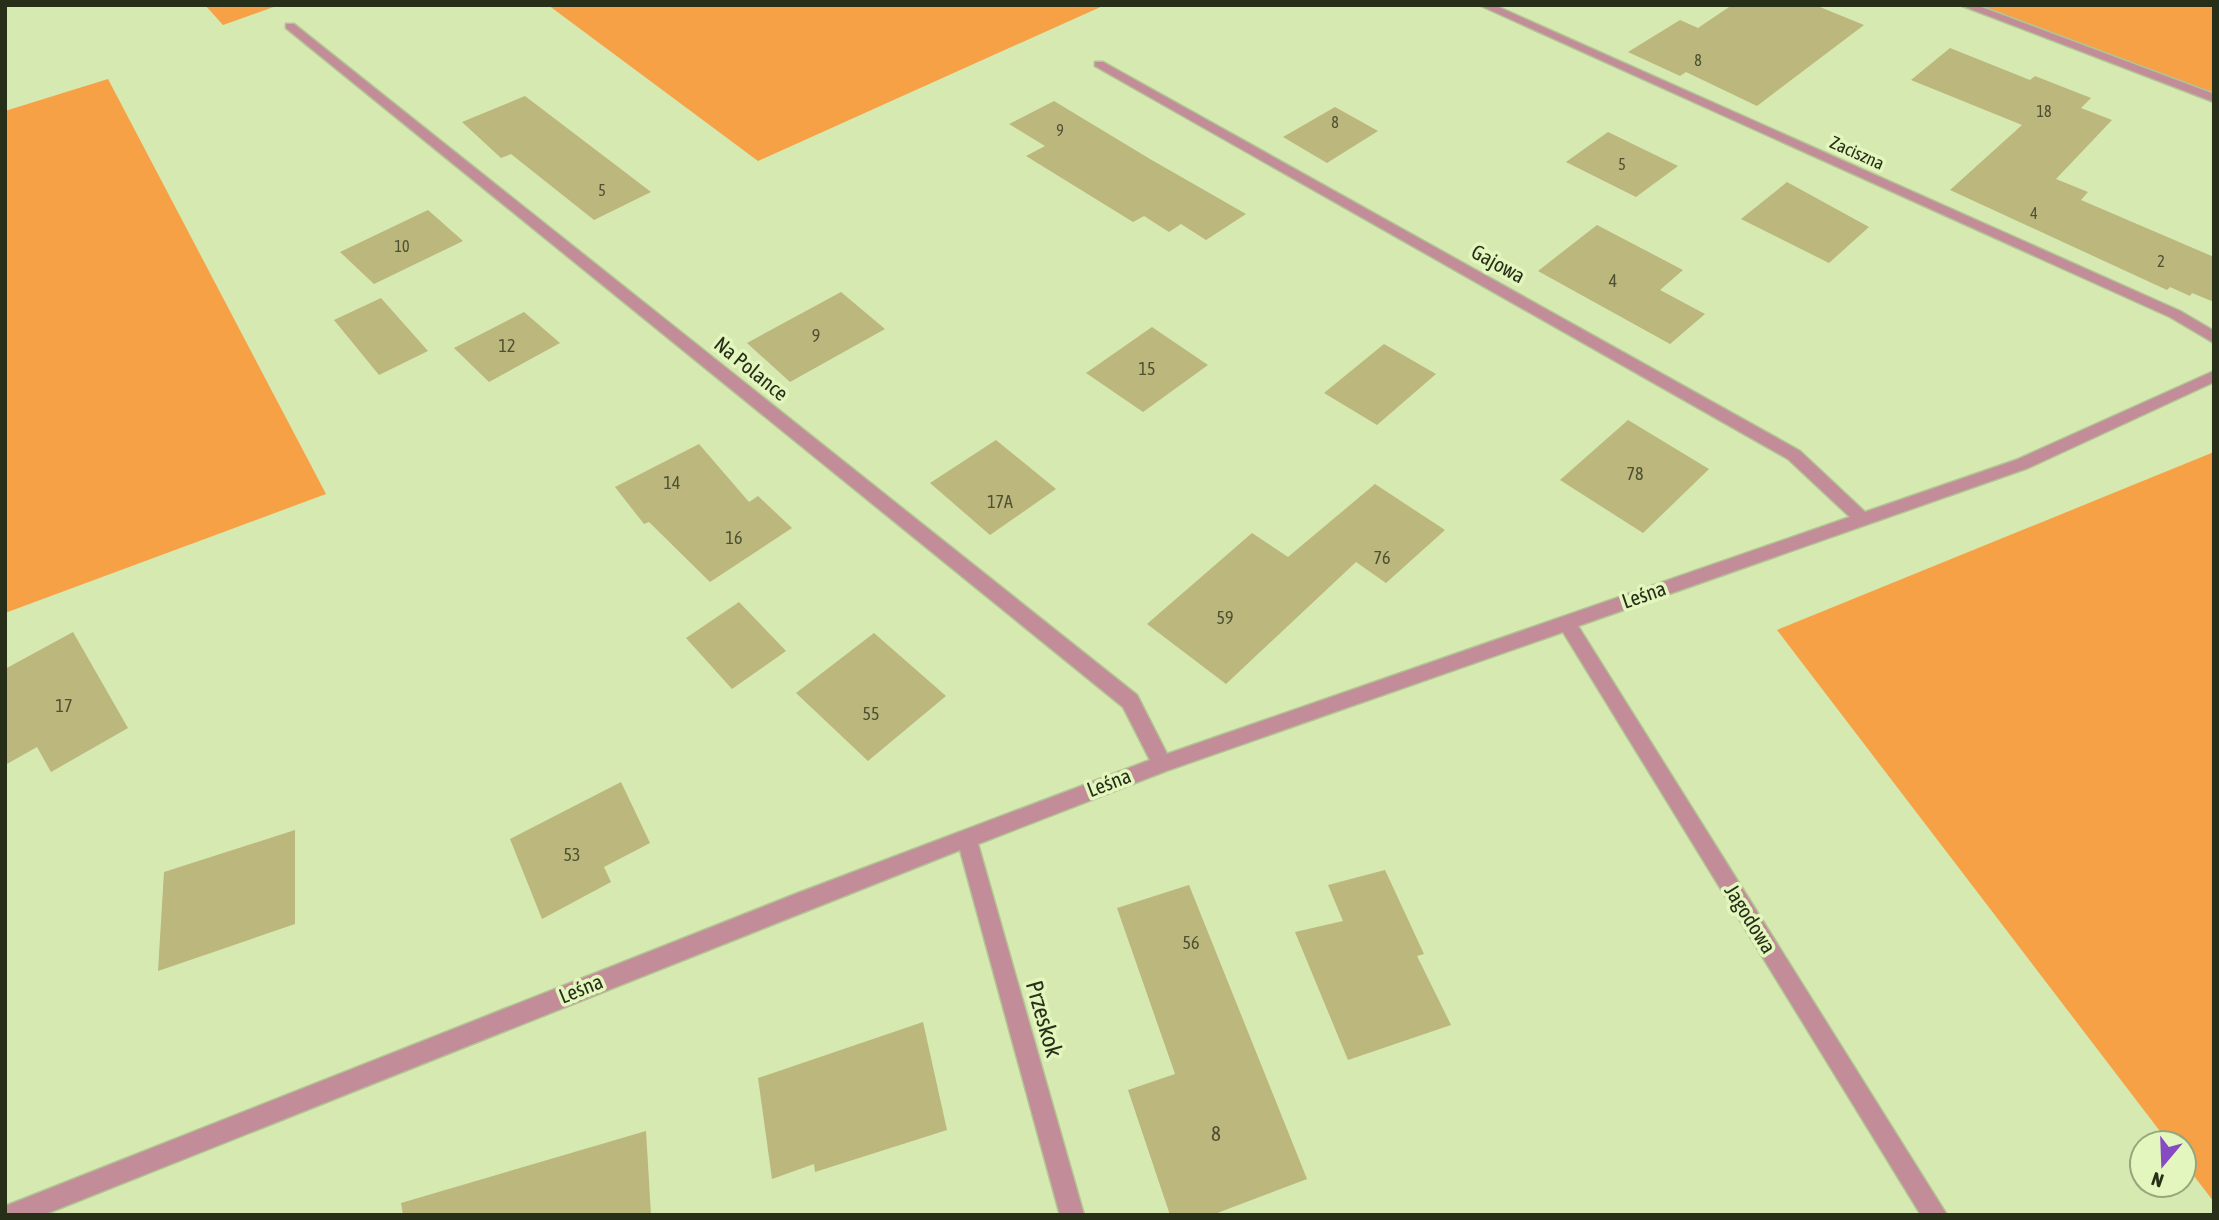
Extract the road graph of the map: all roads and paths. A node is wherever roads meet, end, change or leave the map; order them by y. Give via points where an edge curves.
1 (1484, 5) edge
2 (1965, 5) edge
3 (290, 26) dead end
4 (1099, 64) dead end
5 (2214, 99) edge
6 (2214, 338) edge
7 (2214, 376) edge
8 (1863, 520) junction
9 (1566, 622) junction
10 (1162, 764) junction
11 (965, 837) junction
12 (13, 1215) edge
13 (1072, 1215) edge
14 (1935, 1215) edge

1 - 6 street, Zaciszna via 2175,314
2 - 5 street
3 - 10 street, Na Polance via 1130,701
4 - 8 street, Gajowa via 1794,455
7 - 8 street, Leśna via 2022,464
8 - 9 street, Leśna
9 - 10 street, Leśna
9 - 14 street, Jagodowa
10 - 11 street, Leśna
11 - 12 street, Leśna
11 - 13 street, Przeskok

